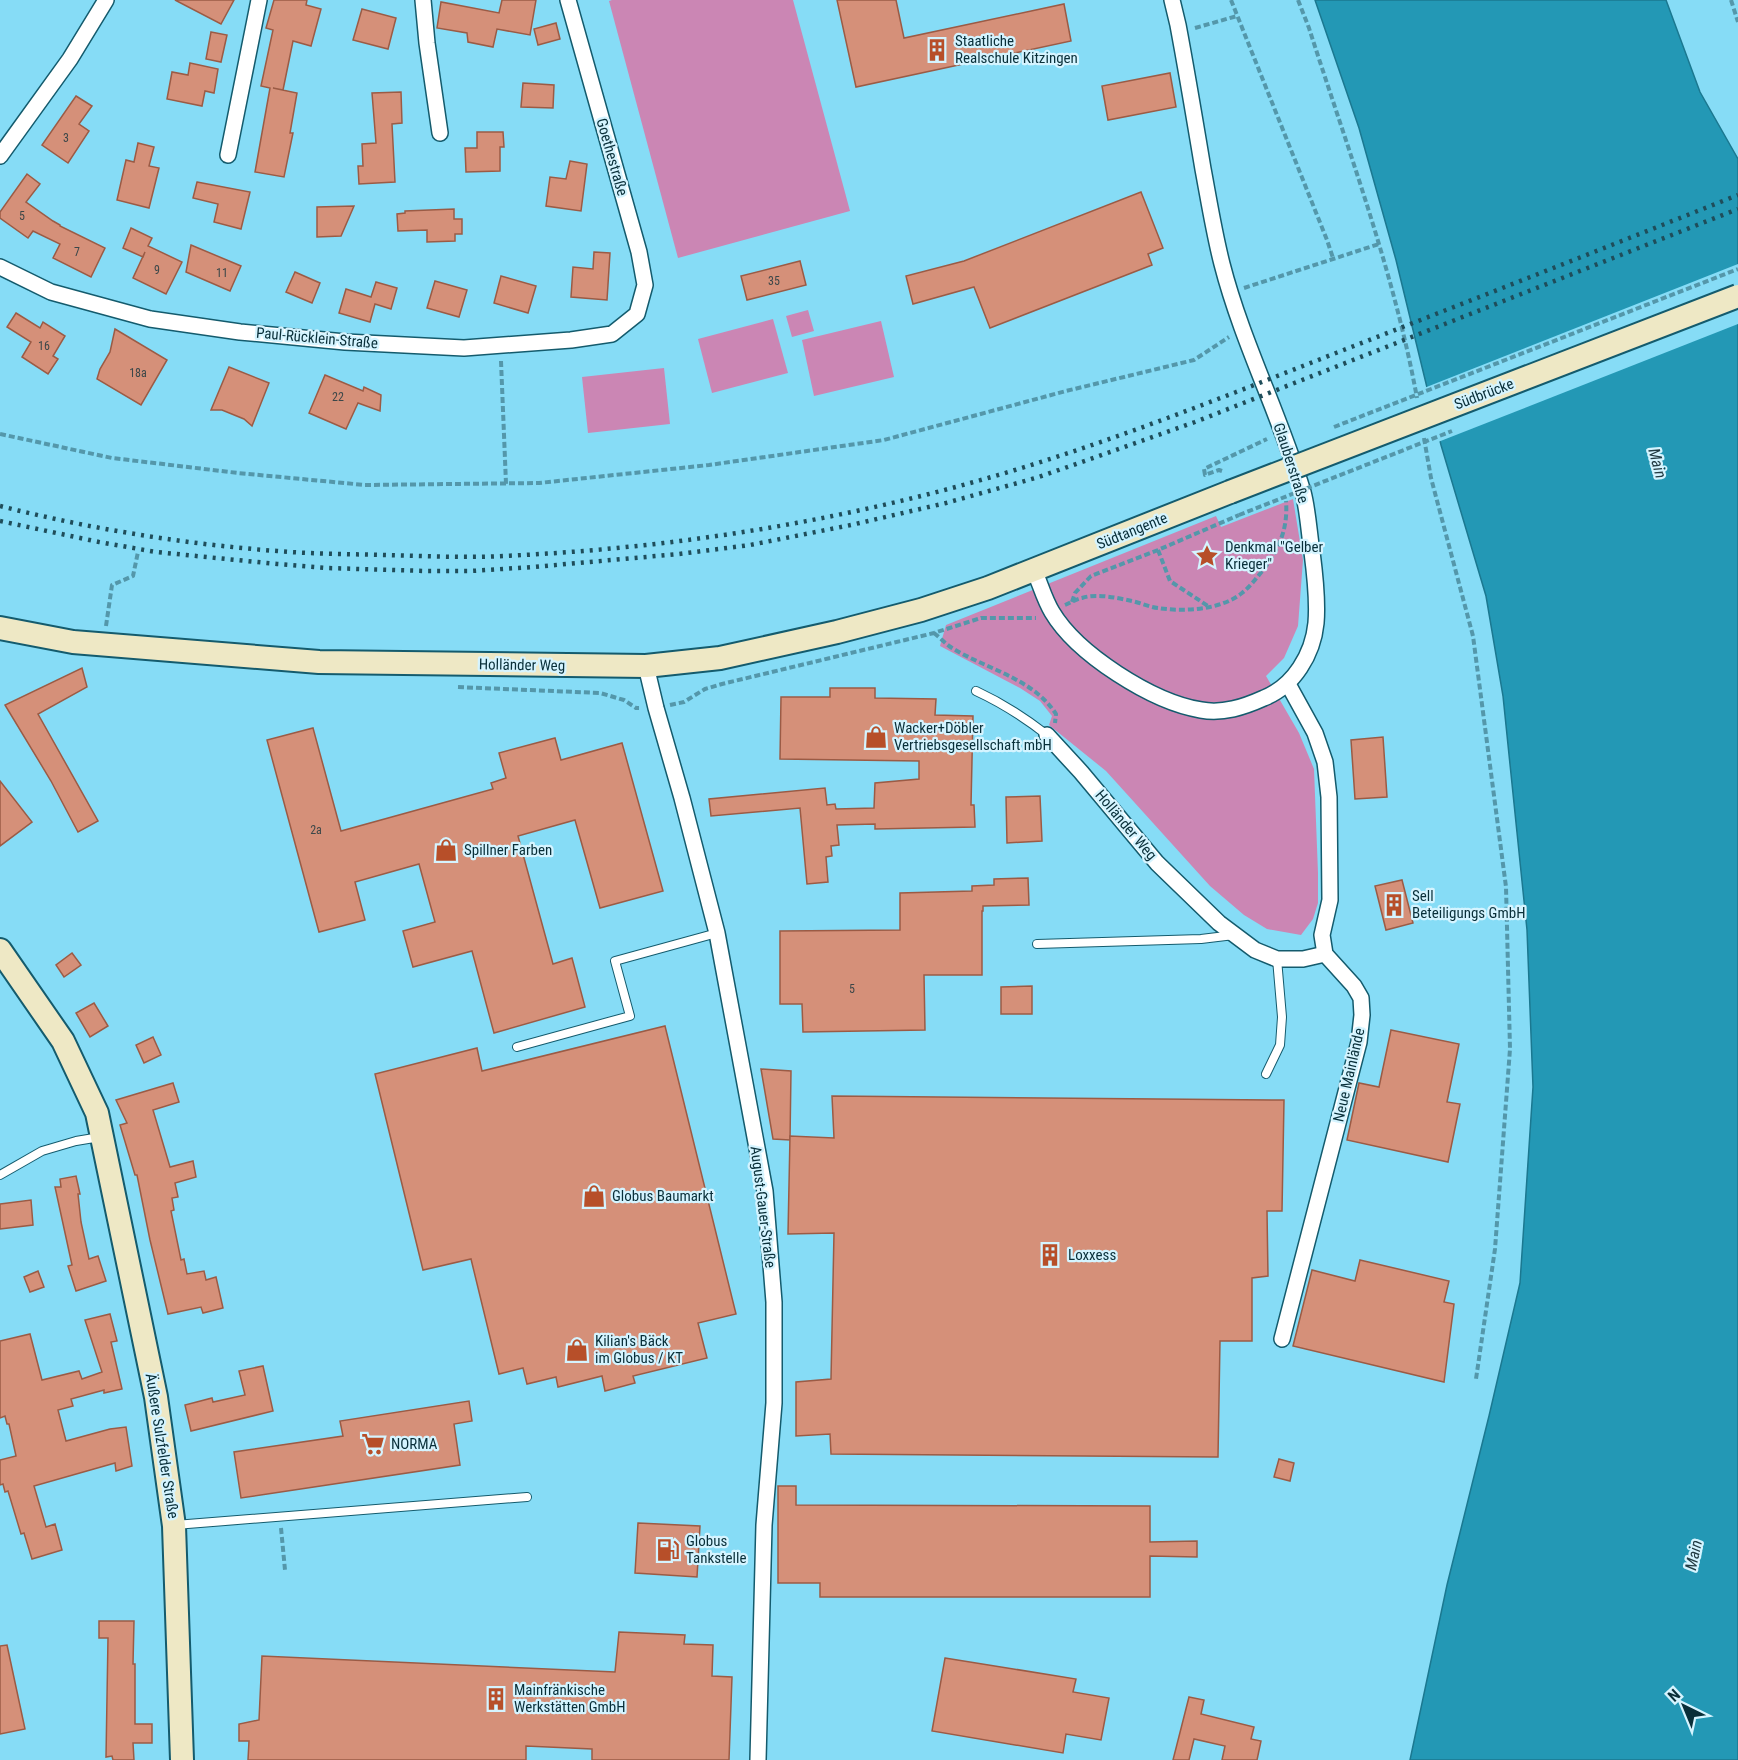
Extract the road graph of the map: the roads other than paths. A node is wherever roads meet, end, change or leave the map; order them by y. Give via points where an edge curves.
1 (106, 0) edge
2 (259, 0) edge
3 (423, 0) edge
4 (568, 0) edge
5 (1172, 0) edge
6 (440, 133) dead end
7 (228, 155) dead end
8 (0, 156) edge
9 (0, 267) edge
10 (1738, 296) edge
11 (637, 314) joint
12 (1230, 492) joint
13 (1034, 570) junction
14 (0, 628) edge
15 (646, 666) junction
16 (1288, 684) junction
17 (976, 691) dead end
18 (1047, 735) joint
19 (717, 933) junction
20 (1236, 935) junction
21 (1037, 944) dead end
22 (0, 950) edge
23 (1325, 954) junction
24 (1276, 959) junction
25 (517, 1047) dead end
26 (1266, 1074) dead end
27 (102, 1137) junction
28 (0, 1175) edge
29 (1282, 1339) dead end
30 (527, 1497) dead end
31 (174, 1526) junction
32 (182, 1760) edge
33 (758, 1760) edge

1 - 8 street via 70,59
2 - 7 street
3 - 6 street
4 - 11 street, Goethestraße via 639,252 645,285
5 - 16 street, Glauberstraße via 1222,264 1240,324 1304,495 1316,623 1311,646
9 - 11 street, Paul-Rücklein-Straße via 51,292 150,319 345,342 464,348 571,340 612,334
10 - 12 main road, Südbrücke, bridge
12 - 13 main road, Südtangente
13 - 15 main road, Holländer Weg via 921,610 859,626 720,658
13 - 16 street, Glauberstraße via 1052,611 1081,646 1149,692 1202,710 1227,710 1251,704
14 - 15 main road, Holländer Weg via 73,642 319,662
15 - 19 street, August-Gauer-Straße
16 - 23 street via 1315,733 1325,762 1330,888 1322,935
17 - 18 lane, Holländer Weg via 1005,705
18 - 20 street, Holländer Weg via 1157,863
19 - 25 lane via 615,962 630,1016
19 - 33 street, August-Gauer-Straße via 765,1191 774,1302 774,1403 764,1526
20 - 21 lane
20 - 24 street, Holländer Weg via 1255,950
22 - 27 main road, Äußere Sulzfelder Straße via 63,1041 97,1113
23 - 24 street, Holländer Weg
23 - 29 street, Neue Mainlände via 1361,998 1359,1042
24 - 26 lane via 1282,1017 1280,1045
27 - 28 lane via 42,1151
27 - 31 main road, Äußere Sulzfelder Straße via 156,1397
30 - 31 lane
31 - 32 main road, Äußere Sulzfelder Straße

